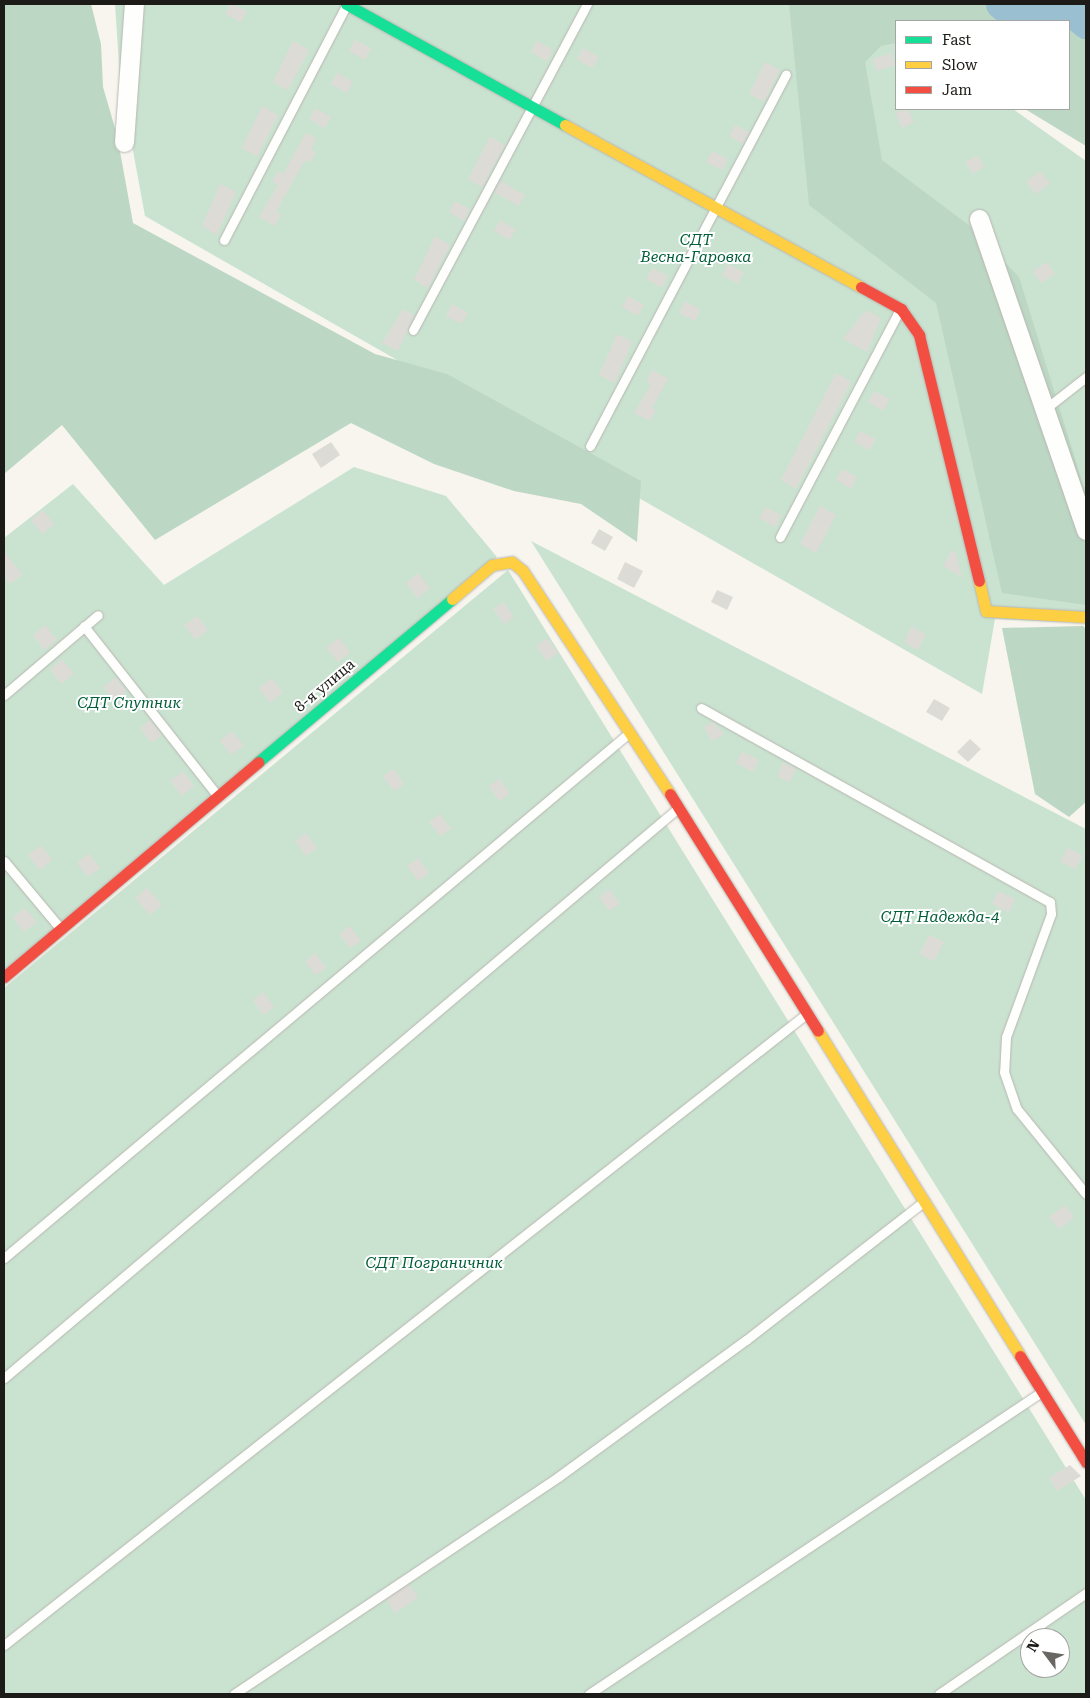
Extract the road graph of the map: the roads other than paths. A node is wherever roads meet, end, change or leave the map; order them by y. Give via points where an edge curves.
1 (134, 4) edge
2 (347, 4) edge
3 (587, 4) edge
4 (786, 75) dead end
5 (533, 105) junction
6 (124, 142) dead end
7 (717, 206) junction
8 (979, 220) dead end
9 (224, 240) dead end
10 (901, 309) junction
11 (413, 330) dead end
12 (1086, 377) edge
13 (1044, 410) junction
14 (590, 446) dead end
15 (1086, 530) edge
16 (780, 537) dead end
17 (98, 615) dead end
18 (1086, 617) edge
19 (84, 626) junction
20 (4, 695) edge
21 (701, 708) dead end
22 (631, 731) junction
23 (218, 796) junction
24 (679, 807) junction
25 (4, 861) edge
26 (60, 929) junction
27 (4, 977) edge
28 (807, 1013) junction
29 (1086, 1194) edge
30 (925, 1201) junction
31 (4, 1258) edge
32 (4, 1378) edge
33 (1042, 1391) junction
34 (1086, 1462) edge
35 (1086, 1593) edge
36 (4, 1645) edge
37 (234, 1694) edge
38 (590, 1694) edge
39 (939, 1694) edge

1 - 6 street
2 - 5 street
2 - 9 lane
3 - 5 lane
4 - 7 lane
5 - 7 street
5 - 11 lane
7 - 10 street
7 - 14 lane
8 - 13 street
10 - 16 lane
10 - 18 street via 919,335 986,611
12 - 13 lane
13 - 15 street
17 - 19 lane
19 - 20 lane
19 - 23 lane
21 - 29 lane via 1050,902 1051,914 1006,1037 1004,1072 1017,1109
22 - 23 street, 8-я улица via 523,571 512,562 492,565
22 - 24 street, 8-я улица
22 - 31 lane
23 - 26 street, 8-я улица
24 - 28 street, 8-я улица
24 - 32 lane
25 - 26 lane
26 - 27 street, 8-я улица
28 - 30 street, 8-я улица
28 - 36 lane
30 - 33 street, 8-я улица
30 - 37 lane via 746,1340 558,1477
33 - 34 street, 8-я улица
33 - 38 lane
35 - 39 lane

